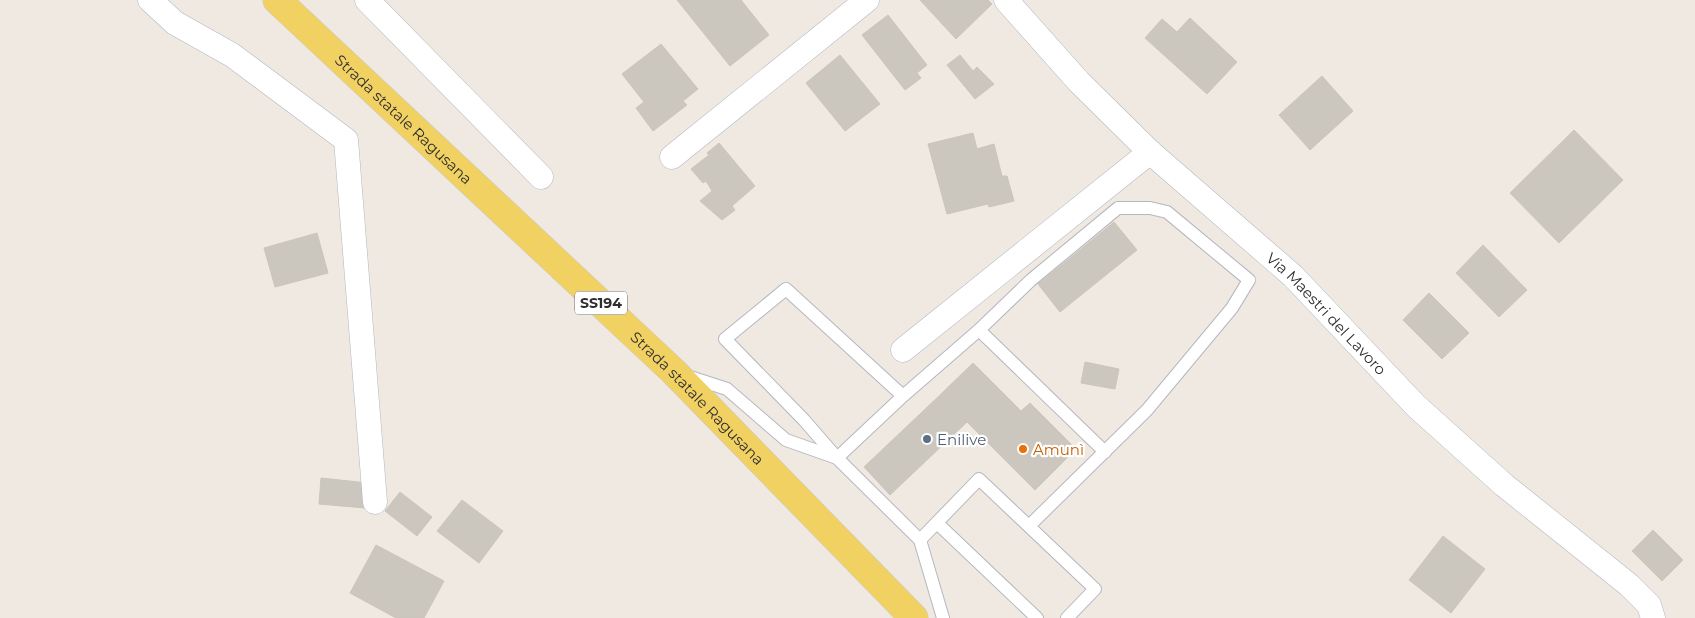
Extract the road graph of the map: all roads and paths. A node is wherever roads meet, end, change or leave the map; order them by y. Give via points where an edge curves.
1 (150, 0) edge
2 (277, 0) edge
3 (367, 0) edge
4 (867, 0) edge
5 (1006, 0) edge
6 (1150, 152) junction
7 (672, 158) dead end
8 (542, 177) dead end
9 (979, 330) junction
10 (903, 350) dead end
11 (674, 372) junction
12 (903, 396) junction
13 (1105, 452) junction
14 (837, 458) junction
15 (375, 502) dead end
16 (937, 523) junction
17 (1029, 526) junction
18 (920, 540) junction
19 (914, 618) edge
20 (943, 618) edge
21 (1037, 618) edge
22 (1067, 618) edge
23 (1653, 618) edge

1 - 15 street via 175,23 232,55 346,140
2 - 11 main road, Strada statale Ragusana / SS194
3 - 8 street
4 - 7 street
5 - 6 street, Via Maestri del Lavoro via 1079,82
6 - 10 street
6 - 23 street, Via Maestri del Lavoro via 1293,276 1416,406 1504,485 1629,585 1649,605
9 - 12 lane
9 - 13 lane
9 - 13 lane via 1030,280 1118,208 1150,208 1166,212 1249,280 1232,308 1147,410
11 - 14 lane via 727,389 786,440
11 - 19 main road, Strada statale Ragusana / SS194
12 - 14 lane
12 - 14 lane via 786,289 725,339
13 - 17 lane
14 - 18 lane
16 - 17 lane via 979,479
16 - 18 lane
16 - 21 lane
17 - 22 lane via 1095,589
18 - 20 lane

